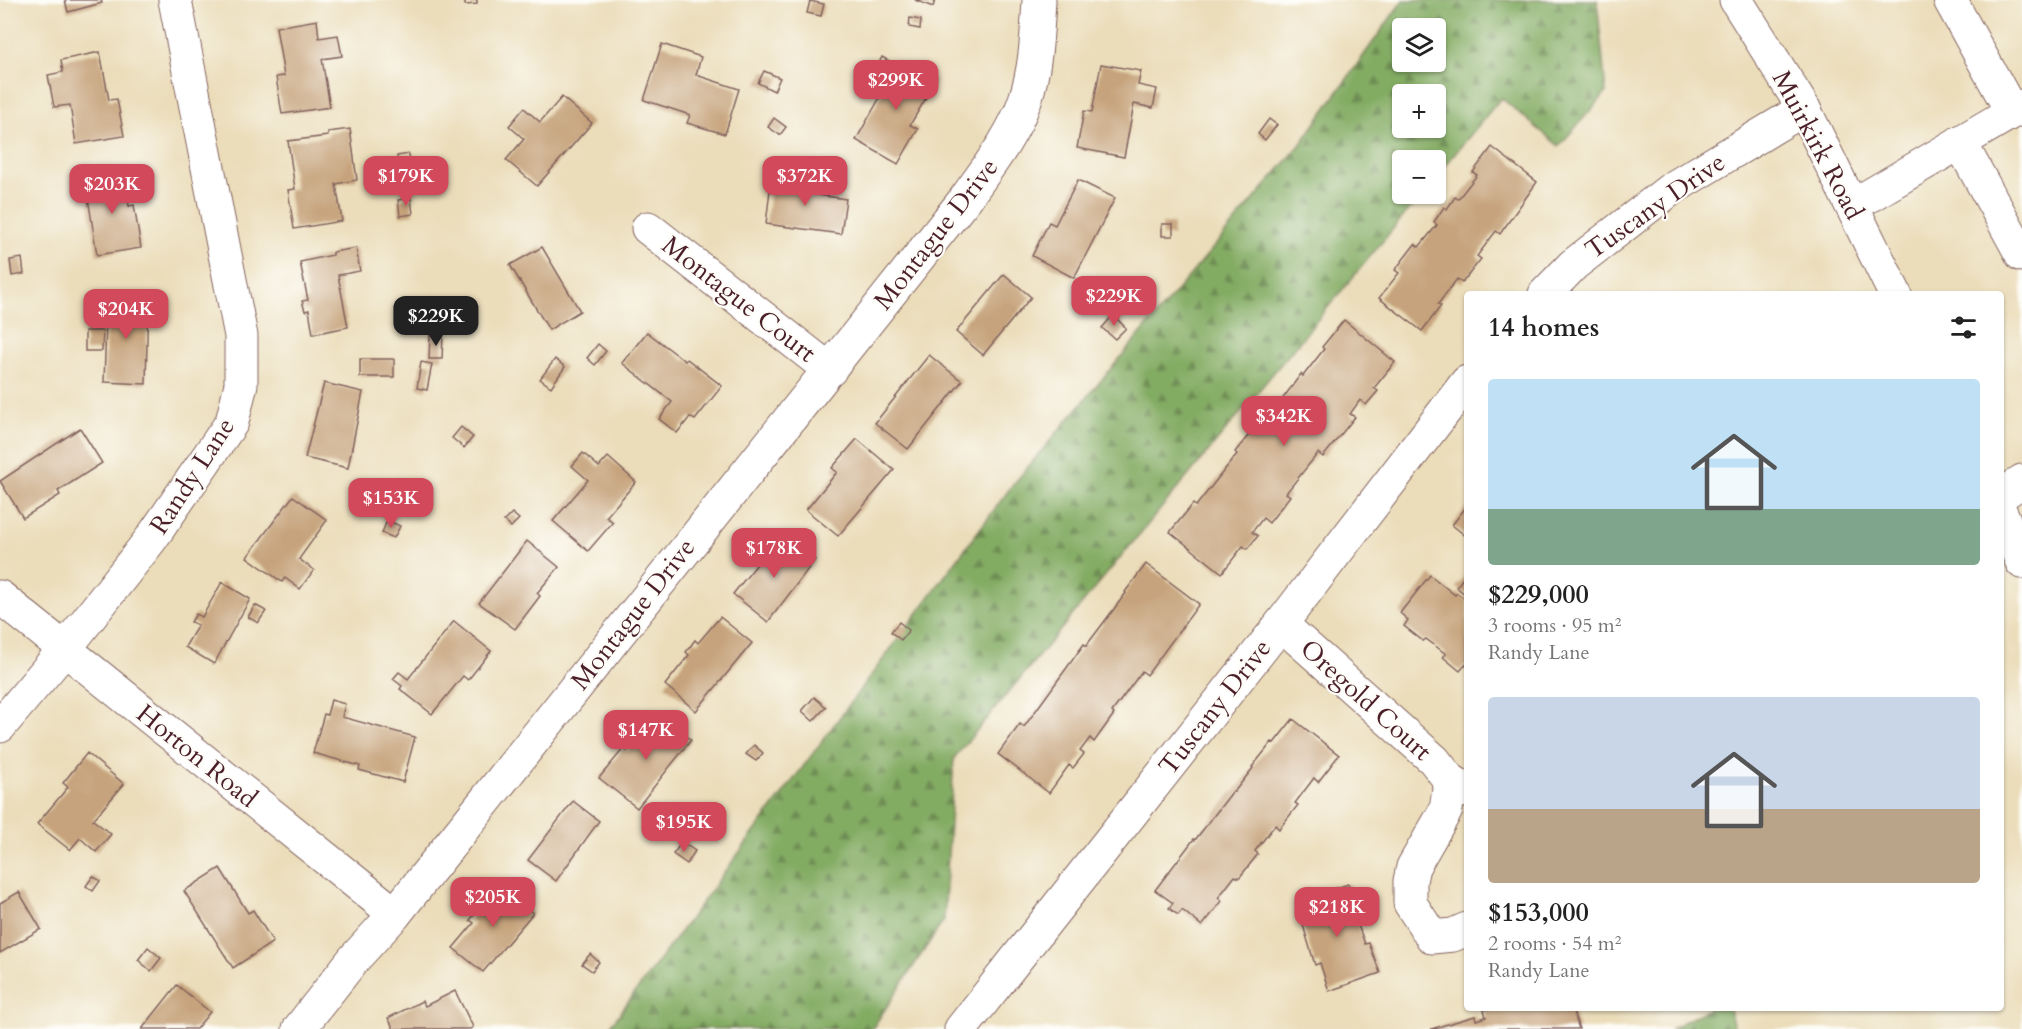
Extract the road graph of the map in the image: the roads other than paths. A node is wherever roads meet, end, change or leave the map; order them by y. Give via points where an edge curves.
1 (175, 0) edge
2 (1039, 0) edge
3 (1736, 0) edge
4 (1950, 0) edge
5 (1803, 109) junction
6 (2017, 109) edge
7 (1960, 142) junction
8 (1852, 206) junction
9 (648, 228) dead end
10 (2022, 255) edge
11 (1548, 291) edge
12 (1894, 291) edge
13 (830, 370) junction
14 (1464, 386) edge
15 (2022, 482) edge
16 (2004, 493) edge
17 (2004, 520) edge
18 (2022, 562) edge
19 (0, 597) edge
20 (1281, 624) junction
21 (64, 650) junction
22 (0, 726) edge
23 (1457, 785) edge
24 (395, 914) junction
25 (1464, 930) edge
26 (300, 1029) edge
27 (961, 1029) edge

1 - 21 street, Randy Lane via 241,336 241,384 232,422 209,458
2 - 13 street, Montague Drive via 1035,58 1025,101 1005,143
3 - 5 street, Muirkirk Road
4 - 6 street
5 - 8 street, Muirkirk Road
5 - 11 street, Tuscany Drive via 1671,189 1573,265
6 - 7 street
7 - 8 street
7 - 10 street
8 - 12 street, Muirkirk Road
9 - 13 street, Montague Court
13 - 24 street, Montague Drive
14 - 20 street, Tuscany Drive
15 - 16 street
17 - 18 street
19 - 21 street, Horton Road
20 - 23 street, Oregold Court
20 - 27 street, Tuscany Drive
21 - 22 street, Randy Lane
21 - 24 street, Horton Road
23 - 25 street, Oregold Court via 1449,789 1446,810 1413,867 1410,903 1432,937
24 - 26 street, Montague Drive via 352,960

